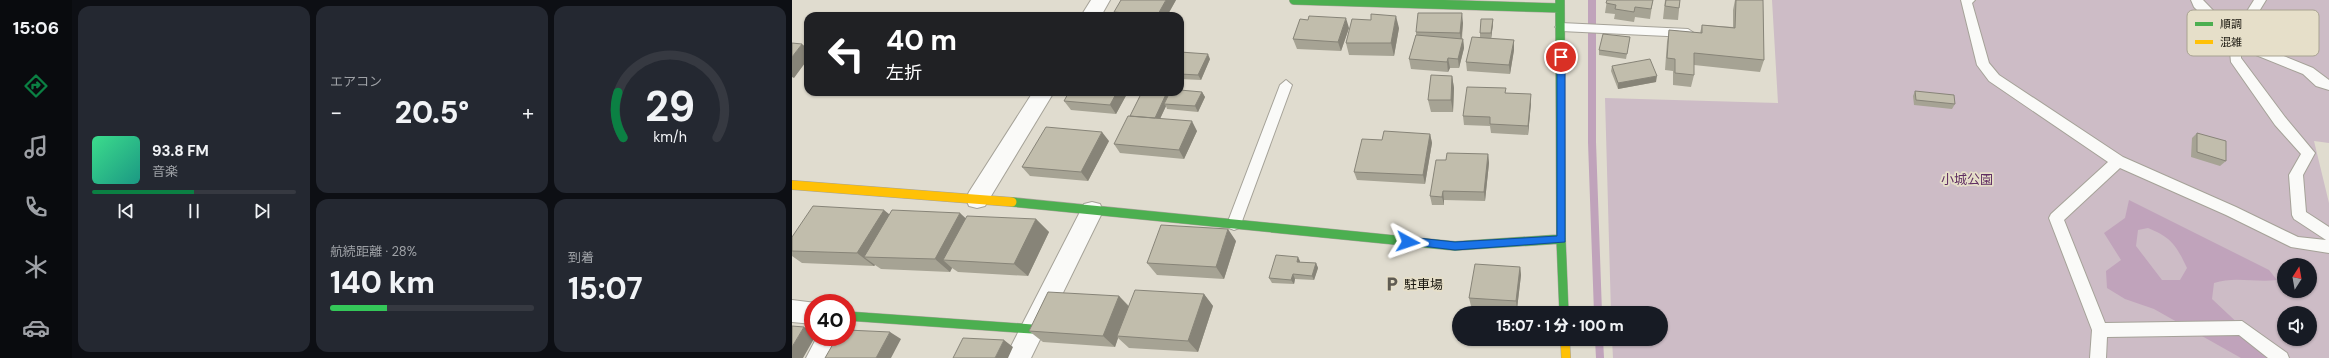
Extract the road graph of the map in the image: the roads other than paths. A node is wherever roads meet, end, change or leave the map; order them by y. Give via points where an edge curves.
1 (1101, 0) edge
2 (1294, 0) edge
3 (1969, 0) edge
4 (2197, 0) edge
5 (2260, 0) edge
6 (1343, 1) edge
7 (1560, 4) edge
8 (2204, 10) edge
9 (2254, 10) edge
10 (1094, 12) edge
11 (1560, 27) junction
12 (1698, 34) edge
13 (2236, 56) edge
14 (2273, 56) edge
15 (1286, 85) dead end
16 (2329, 85) edge
17 (1041, 96) edge
18 (2118, 161) junction
19 (792, 185) edge
20 (977, 199) junction
21 (1092, 210) junction
22 (1234, 224) junction
23 (2329, 235) edge
24 (1562, 240) junction
25 (2329, 247) edge
26 (1564, 306) edge
27 (792, 311) edge
28 (804, 312) edge
29 (856, 317) edge
30 (1032, 329) junction
31 (2100, 330) junction
32 (826, 346) edge
33 (1565, 346) edge
34 (819, 358) edge
35 (1018, 358) edge
36 (1566, 358) edge
37 (2098, 358) edge
38 (2281, 358) edge

1 - 10 street
2 - 6 street
3 - 18 lane via 1966,2 1983,65 1994,78
4 - 8 lane
5 - 9 lane
6 - 7 street
7 - 11 street
11 - 12 lane
11 - 24 street
13 - 23 lane via 2280,121 2308,153 2296,175 2299,215
14 - 16 lane via 2308,71 2321,83
15 - 22 lane
17 - 20 street
18 - 25 lane via 2296,243
18 - 31 lane via 2056,218
19 - 20 street
20 - 21 street
21 - 22 street
21 - 30 street
22 - 24 street via 1455,246
24 - 26 street
27 - 28 street
29 - 30 street
30 - 35 street
31 - 37 lane
31 - 38 lane via 2242,328
32 - 34 street
33 - 36 street

